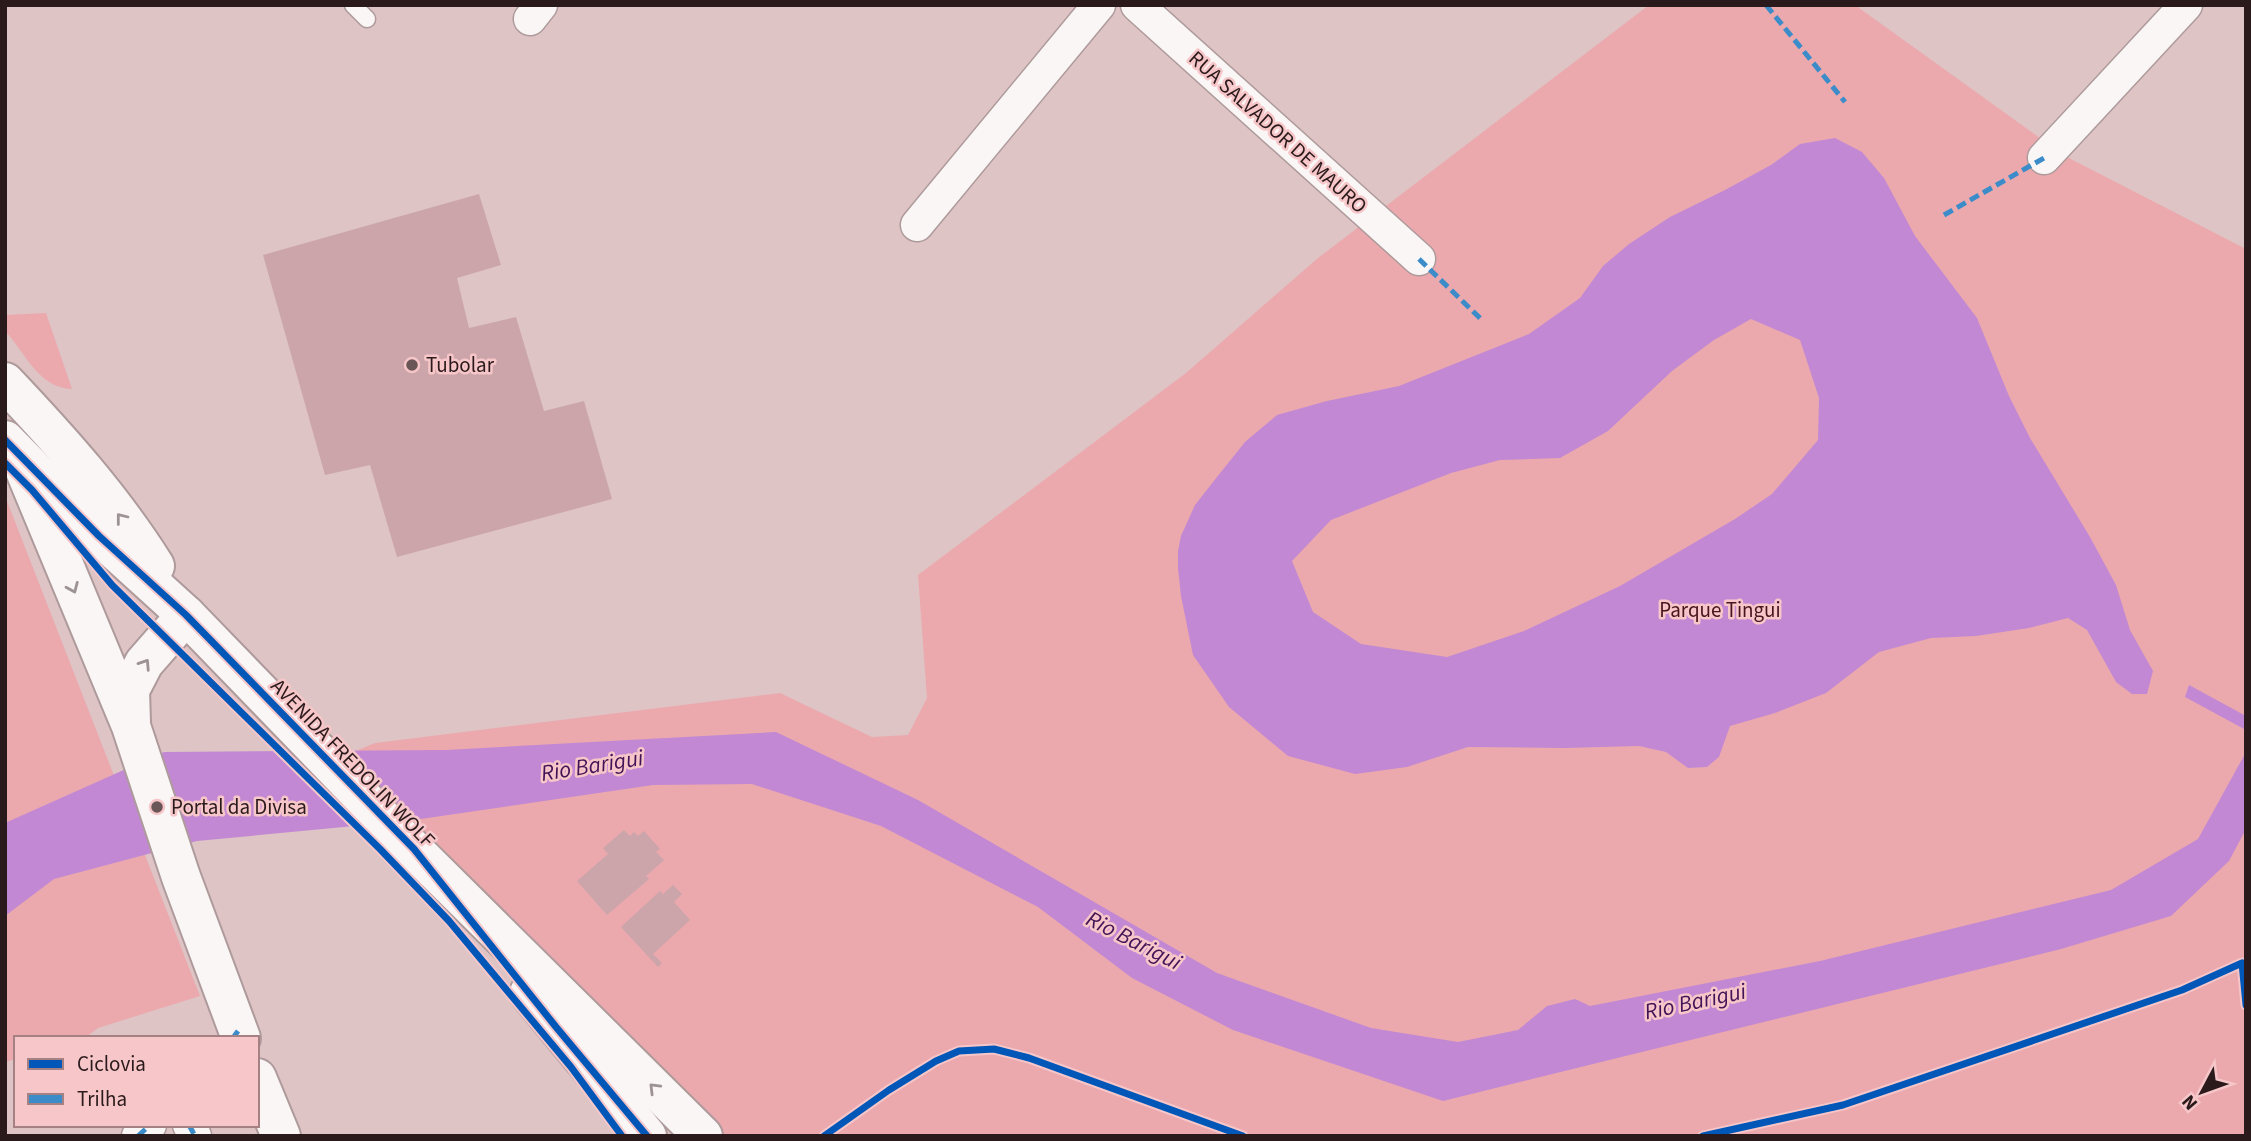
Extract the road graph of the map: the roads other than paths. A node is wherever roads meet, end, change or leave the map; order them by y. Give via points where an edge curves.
1 (353, 5) edge
2 (1099, 5) edge
3 (1137, 5) edge
4 (2186, 5) edge
5 (368, 19) dead end
6 (2044, 158) dead end
7 (917, 225) dead end
8 (1419, 259) dead end
9 (5, 382) edge
10 (13, 448) edge
11 (186, 615) junction
12 (132, 729) junction
13 (407, 842) junction
14 (237, 1036) edge
15 (259, 1083) edge
16 (281, 1136) edge
17 (647, 1136) edge
18 (703, 1136) edge

1 - 5 lane
2 - 7 street
3 - 8 street, RUA SALVADOR DE MAURO
4 - 6 street
11 -> 9 main road, AVENIDA FREDOLIN WOLF via 141,543 59,440
10 - 11 main road, AVENIDA FREDOLIN WOLF via 99,536
10 -> 12 main road
12 -> 11 main road via 130,690 144,663
11 - 13 main road, AVENIDA FREDOLIN WOLF
12 - 14 main road
13 - 17 main road, AVENIDA FREDOLIN WOLF
18 -> 13 main road, AVENIDA FREDOLIN WOLF
15 - 16 main road

